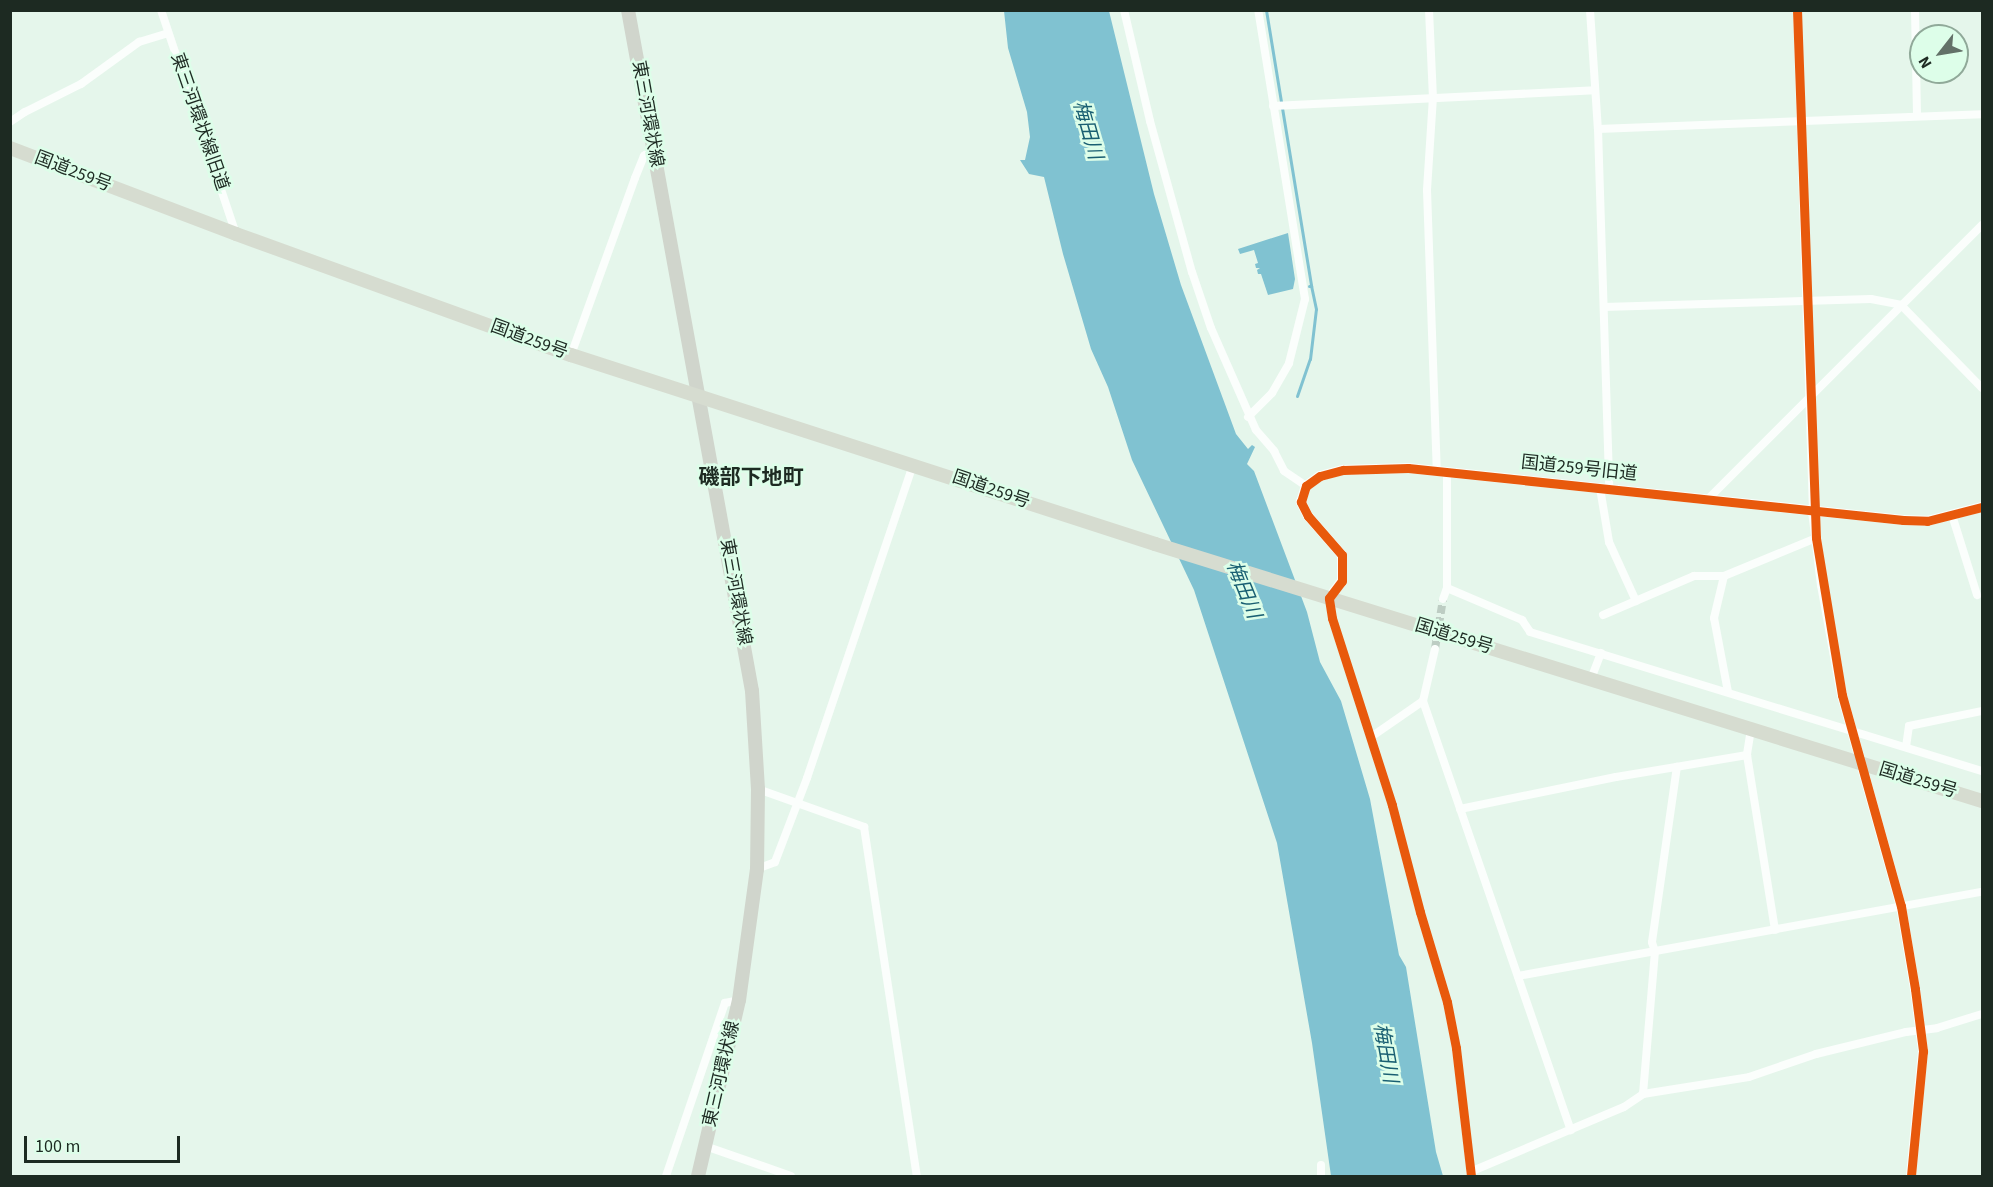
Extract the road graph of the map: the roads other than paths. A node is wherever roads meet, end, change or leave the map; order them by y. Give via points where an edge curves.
1 (161, 10) edge
2 (628, 10) edge
3 (1125, 10) edge
4 (1258, 10) edge
5 (1429, 10) edge
6 (1590, 10) edge
7 (1797, 10) edge
8 (1915, 10) edge
9 (168, 33) junction
10 (1595, 90) junction
11 (1433, 97) junction
12 (1274, 106) junction
13 (1983, 114) edge
14 (1917, 115) junction
15 (1800, 120) junction
16 (10, 122) edge
17 (1598, 129) junction
18 (10, 148) edge
19 (653, 148) junction
20 (1983, 225) edge
21 (236, 234) junction
22 (1806, 300) junction
23 (1901, 306) junction
24 (1604, 307) junction
25 (571, 355) junction
26 (1983, 388) edge
27 (698, 396) junction
28 (1810, 398) junction
29 (1248, 417) junction
30 (913, 464) junction
31 (1442, 471) junction
32 (1305, 486) junction
33 (1604, 488) junction
34 (1708, 499) junction
35 (1983, 507) edge
36 (1814, 511) junction
37 (1952, 515) junction
38 (1815, 538) junction
39 (1724, 576) junction
40 (1447, 588) junction
41 (1977, 595) dead end
42 (1329, 598) junction
43 (1443, 599) tunnel mouth
44 (1636, 601) junction
45 (1603, 615) dead end
46 (1435, 649) tunnel mouth
47 (1601, 653) junction
48 (1591, 679) junction
49 (1728, 692) junction
50 (1423, 701) junction
51 (1983, 711) edge
52 (1751, 729) junction
53 (1854, 732) junction
54 (1371, 736) junction
55 (1906, 747) junction
56 (1747, 755) junction
57 (1863, 764) junction
58 (1677, 767) junction
59 (1983, 771) edge
60 (758, 789) junction
61 (797, 801) junction
62 (1983, 801) edge
63 (1460, 809) junction
64 (757, 869) junction
65 (1983, 892) edge
66 (1901, 906) junction
67 (1775, 930) junction
68 (1655, 952) junction
69 (1518, 976) junction
70 (739, 1000) junction
71 (1983, 1014) edge
72 (1921, 1030) junction
73 (1643, 1095) junction
74 (1571, 1130) junction
75 (705, 1146) junction
76 (1321, 1165) dead end
77 (1471, 1174) edge
78 (666, 1176) edge
79 (698, 1176) edge
80 (791, 1176) edge
81 (917, 1176) edge
82 (1321, 1176) edge
83 (1911, 1176) edge

1 - 9 street, 東三河環状線旧道
2 - 19 main road, 東三河環状線
3 - 29 street via 1150,121 1192,272
4 - 12 street
5 - 11 street
6 - 10 street
7 - 15 street
8 - 14 street
9 - 16 street via 139,42 81,84
9 - 21 street, 東三河環状線旧道
10 - 11 street
10 - 17 street
11 - 12 street
11 - 31 street via 1427,190
12 - 29 street via 1305,298 1289,363 1272,393
13 - 14 street
14 - 15 street
15 - 17 street
15 - 22 street
17 - 24 street
18 - 21 highway, 国道259号
19 - 25 street via 644,156 635,178
19 - 27 main road, 東三河環状線
20 - 23 street
21 - 25 highway, 国道259号
22 - 23 street via 1871,298
22 - 24 street
22 - 28 street
23 - 26 street
23 - 28 street
24 - 33 street
25 - 27 highway, 国道259号
27 - 30 highway, 国道259号
27 - 60 main road, 東三河環状線 via 752,691
28 - 34 street
28 - 36 street
29 - 32 street via 1284,471
30 - 42 highway, 国道259号
30 - 61 street
31 - 32 street, 国道259号旧道 via 1343,470 1320,476
31 - 33 street, 国道259号旧道
31 - 40 street
32 - 42 street via 1301,502 1308,516 1342,555 1342,580
33 - 34 street, 国道259号旧道
33 - 44 street via 1602,516 1609,542
34 - 36 street, 国道259号旧道
35 - 37 street, 国道259号旧道
36 - 37 street, 国道259号旧道 via 1927,521
36 - 38 street
37 - 41 street
38 - 39 street
38 - 53 street via 1842,695
39 - 44 street via 1694,576
39 - 49 street via 1714,618
40 - 43 street
40 - 47 street via 1522,620 1530,632
42 - 48 highway, 国道259号
42 - 54 street
44 - 45 street
46 - 50 street
47 - 48 street
47 - 49 street
48 - 52 highway, 国道259号
49 - 53 street
50 - 54 street
50 - 63 street
51 - 55 street via 1909,726
52 - 56 street
52 - 57 highway, 国道259号
53 - 55 street
53 - 57 street
54 - 77 street via 1447,1002
55 - 59 street
56 - 58 street
56 - 67 street
57 - 62 highway, 国道259号
57 - 66 street
58 - 63 street
58 - 68 street via 1654,923
60 - 61 street
60 - 64 main road, 東三河環状線
61 - 64 street via 775,862
61 - 81 street via 864,827
63 - 69 street
64 - 70 main road, 東三河環状線
65 - 66 street
66 - 67 street
66 - 72 street
67 - 68 street
68 - 69 street
68 - 73 street
69 - 74 street
70 - 75 main road, 東三河環状線
70 - 78 street via 724,1003
71 - 72 street
72 - 73 street via 1816,1054 1749,1077
72 - 83 street via 1923,1051
73 - 74 street
74 - 77 street
75 - 79 main road, 東三河環状線
75 - 80 street
76 - 82 street

